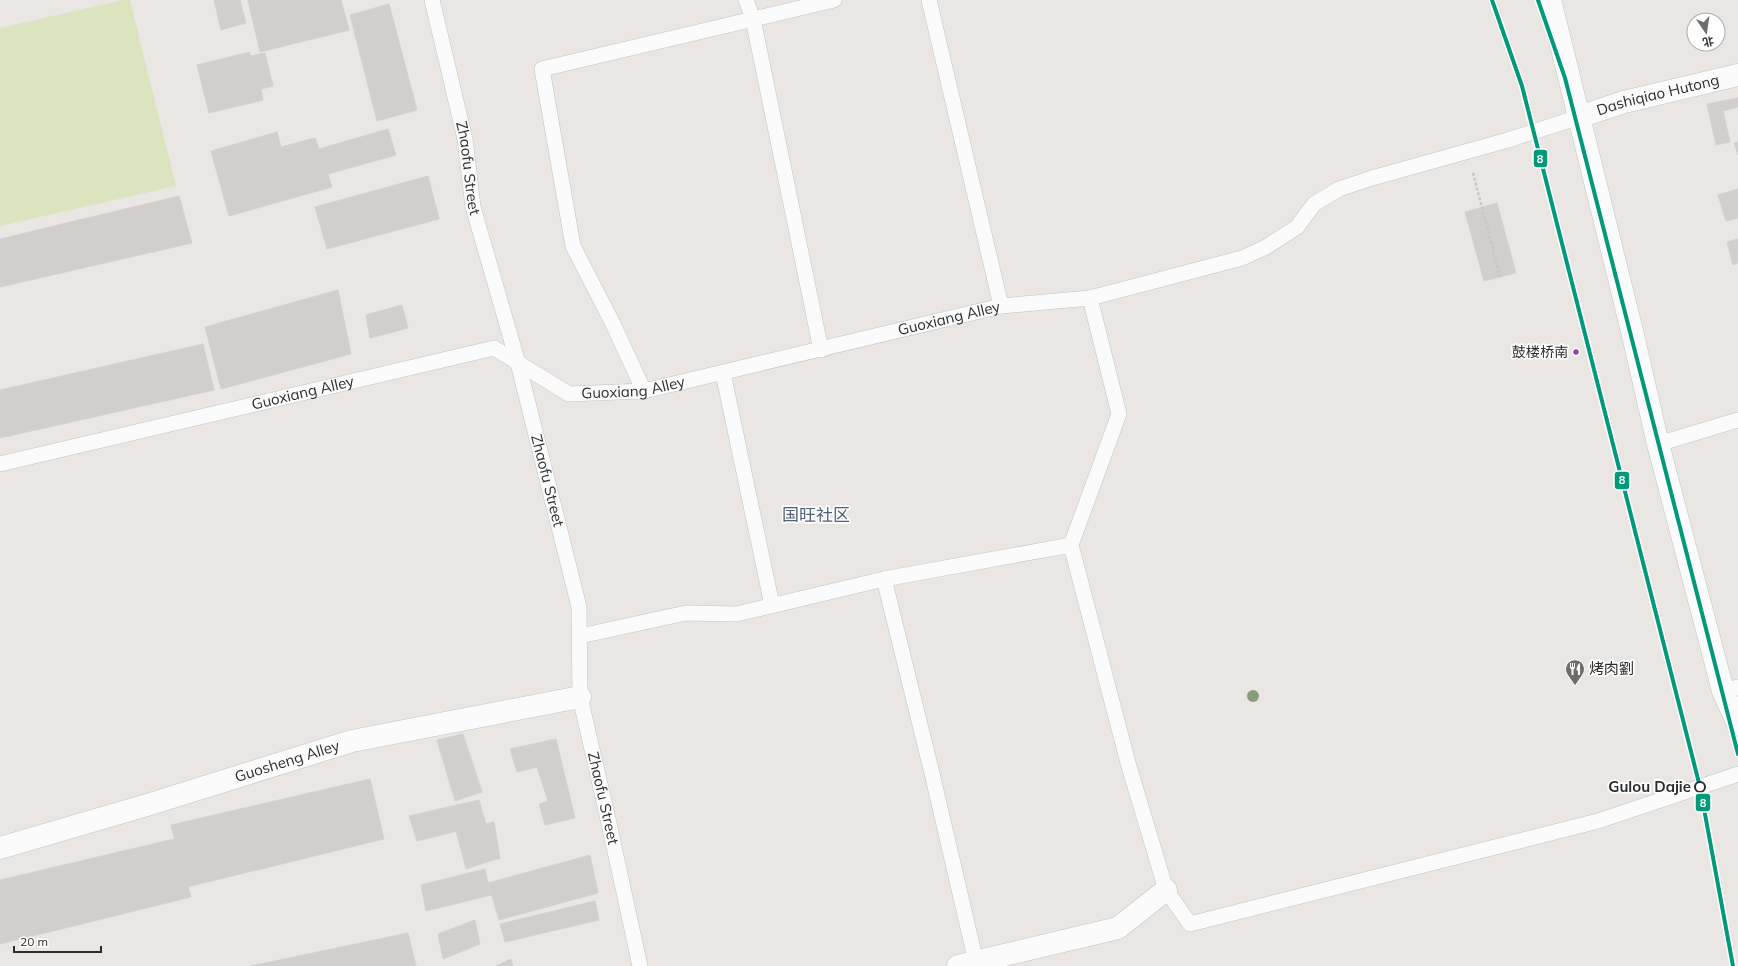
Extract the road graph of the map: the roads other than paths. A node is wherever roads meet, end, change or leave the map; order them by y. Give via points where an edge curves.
1 (432, 0) edge
2 (746, 0) edge
3 (834, 0) edge
4 (930, 0) edge
5 (1550, 0) edge
6 (753, 19) junction
7 (1738, 75) edge
8 (1579, 117) junction
9 (1090, 298) junction
10 (1001, 306) junction
11 (821, 350) junction
12 (518, 363) junction
13 (723, 372) junction
14 (644, 391) junction
15 (1738, 420) edge
16 (1658, 444) junction
17 (0, 464) edge
18 (1071, 545) junction
19 (884, 579) junction
20 (772, 606) junction
21 (580, 636) junction
22 (1731, 689) edge
23 (580, 697) junction
24 (1738, 724) edge
25 (1738, 774) edge
26 (0, 848) edge
27 (1166, 890) junction
28 (967, 964) edge
29 (640, 966) edge

1 - 12 lane, Zhaofu Street via 465,139 473,207
2 - 6 lane
3 - 6 lane
4 - 10 lane
5 - 8 street
6 - 11 lane
6 - 14 lane via 542,69 573,246
7 - 8 street, Dashiqiao Hutong via 1624,102
8 - 9 lane, Guoxiang Alley via 1339,189 1314,204 1297,227 1266,247 1242,258
8 - 16 street
9 - 10 lane, Guoxiang Alley
9 - 18 lane via 1119,414
10 - 11 lane, Guoxiang Alley
11 - 13 lane, Guoxiang Alley
12 - 14 lane, Guoxiang Alley via 569,394
12 - 17 lane, Guoxiang Alley via 494,348
12 - 21 lane, Zhaofu Street via 579,607
13 - 14 lane, Guoxiang Alley
13 - 20 lane
15 - 16 lane
16 - 22 street
18 - 19 lane
18 - 27 lane via 1128,763
19 - 20 lane
19 - 28 lane via 931,769
20 - 21 lane via 737,614 686,613
21 - 23 lane, Zhaofu Street
22 - 24 street
23 - 26 street, Guosheng Alley via 352,741
23 - 29 lane, Zhaofu Street
25 - 27 lane via 1598,821 1190,924
27 - 28 street via 1118,928

